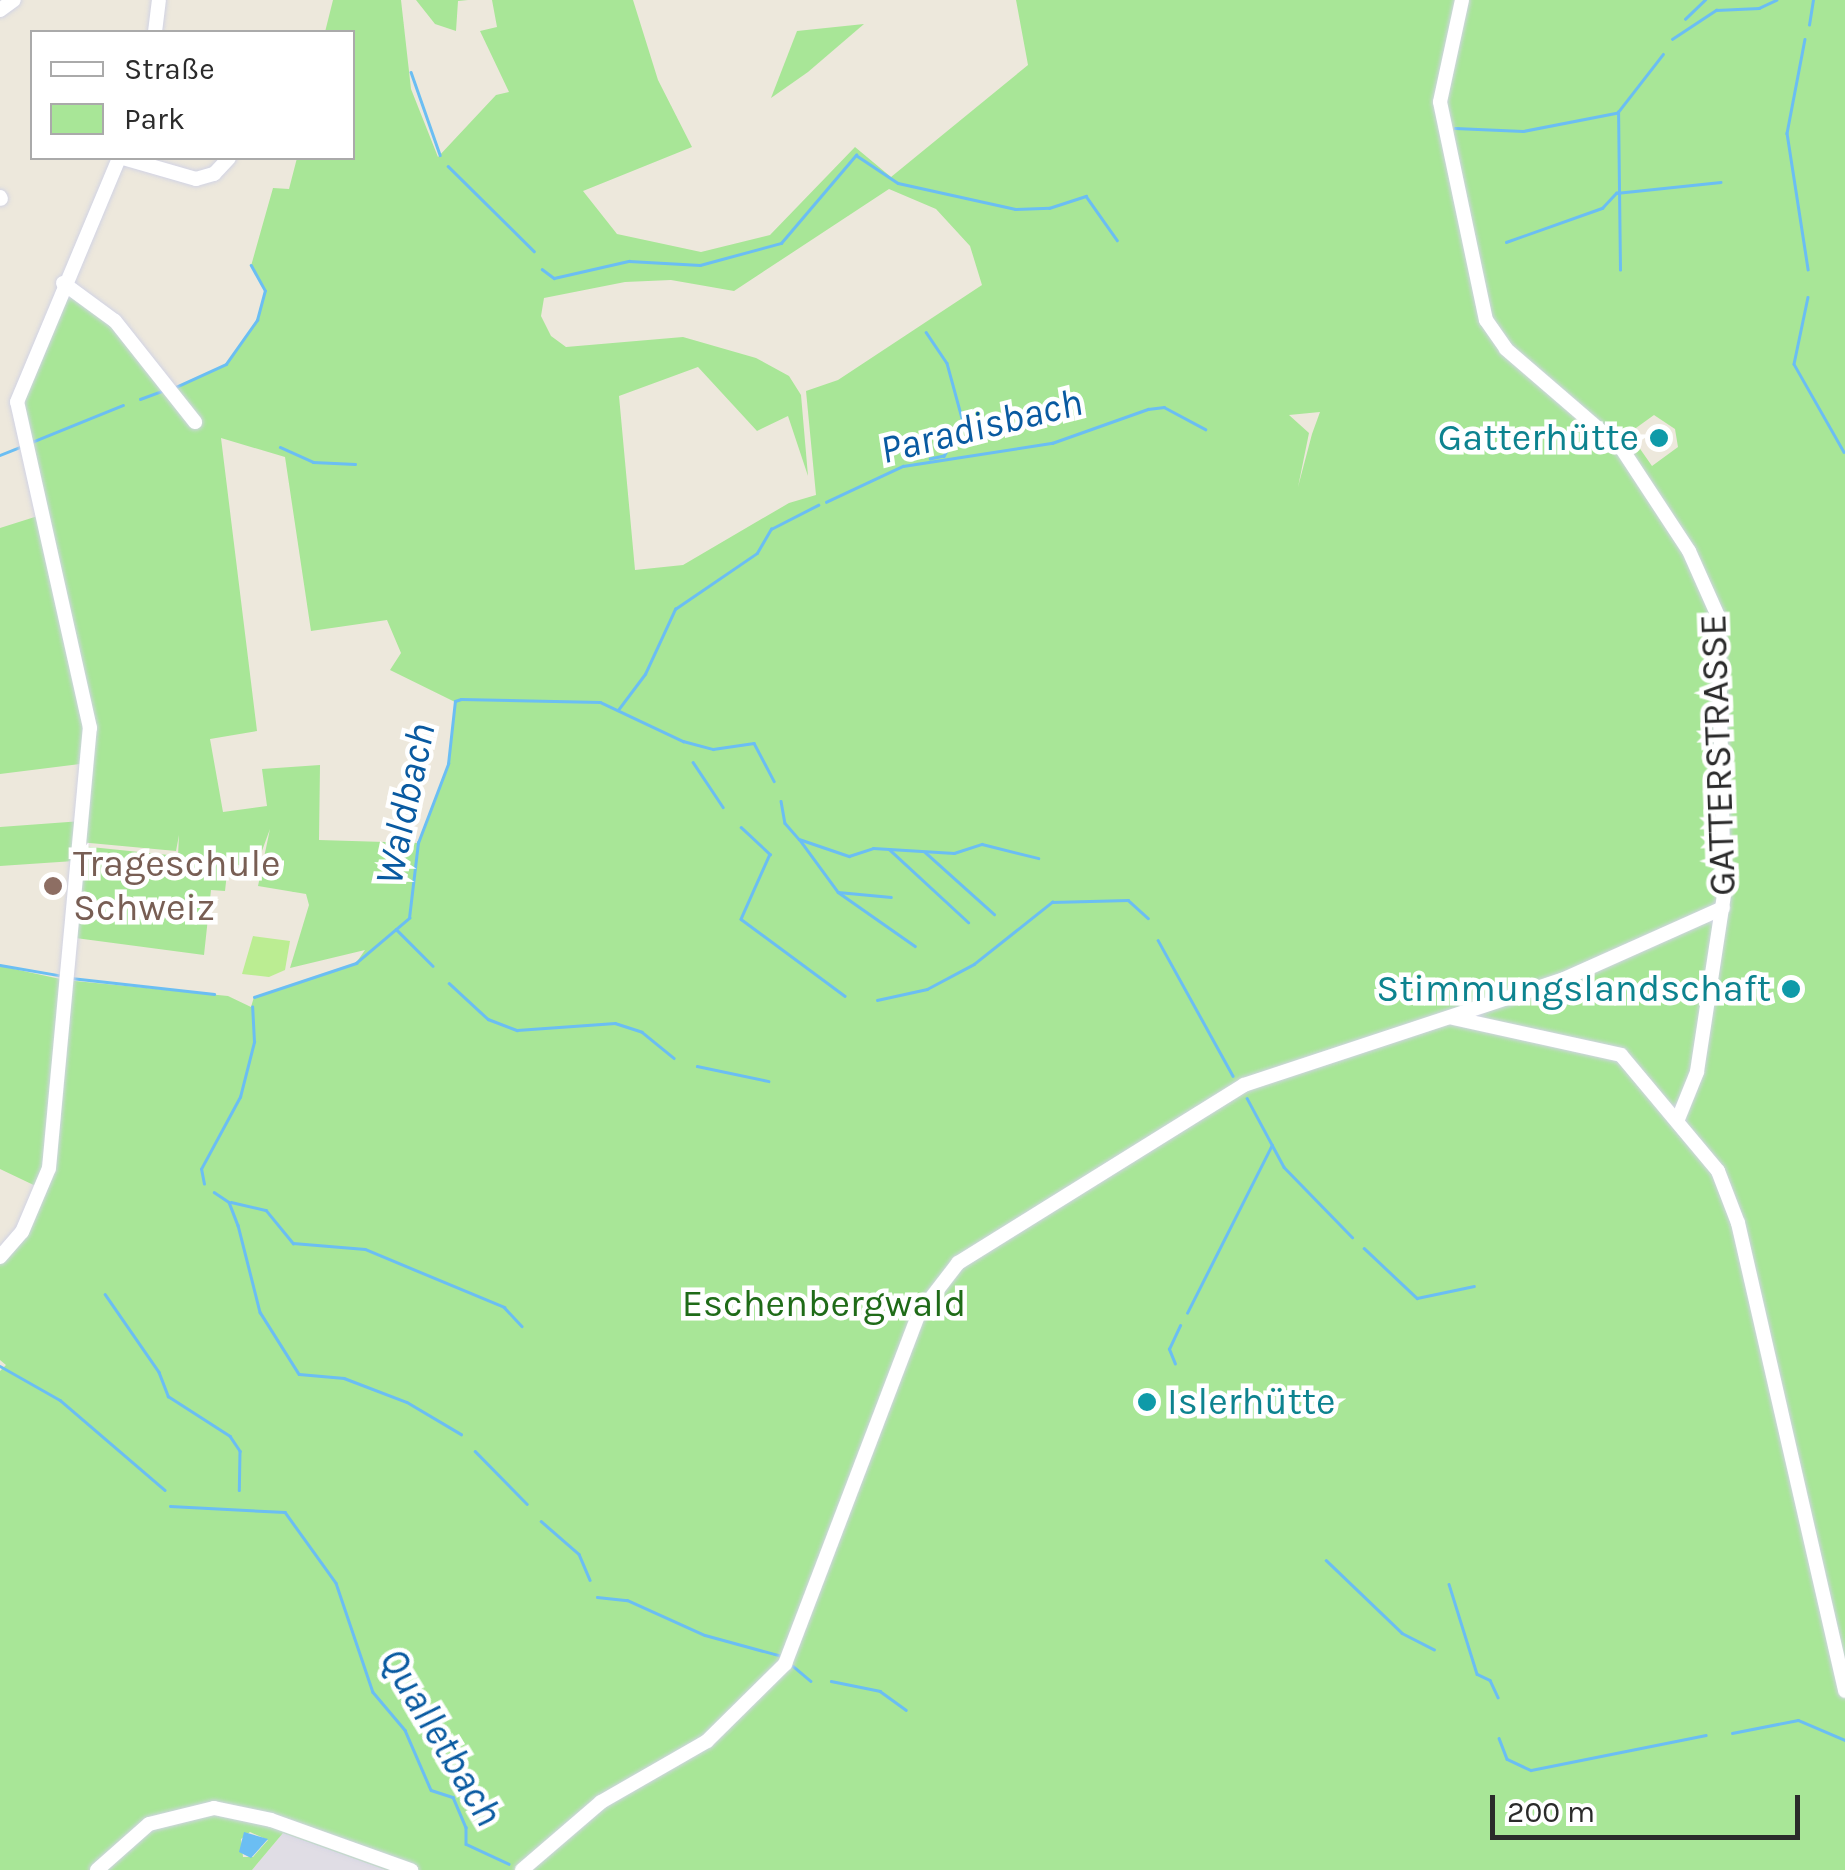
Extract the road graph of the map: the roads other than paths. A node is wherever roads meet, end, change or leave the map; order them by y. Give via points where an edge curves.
1 (14, 0) edge
2 (160, 0) edge
3 (1462, 0) edge
4 (0, 10) edge
5 (156, 30) edge
6 (120, 160) edge
7 (128, 160) edge
8 (228, 160) edge
9 (63, 283) junction
10 (195, 422) dead end
11 (1723, 908) junction
12 (1442, 1019) junction
13 (1678, 1119) junction
14 (0, 1258) edge
15 (1845, 1691) edge
16 (96, 1870) edge
17 (411, 1870) edge
18 (522, 1870) edge

1 - 4 street
2 - 5 street
3 - 11 street, GATTERSTRASSE via 1441,109 1488,326 1622,449 1714,601
6 - 9 street
7 - 8 street via 196,179
9 - 10 street via 115,321
9 - 14 street via 16,402 82,686 89,763 72,879 50,1168 22,1232
11 - 12 street via 1564,978
11 - 13 street, GATTERSTRASSE via 1697,1072
12 - 13 street via 1488,1022 1615,1052
12 - 18 street via 1244,1084 944,1275 914,1323 785,1664 707,1742 610,1796
13 - 15 street via 1718,1171 1738,1223
16 - 17 street via 159,1819 214,1808 271,1820

